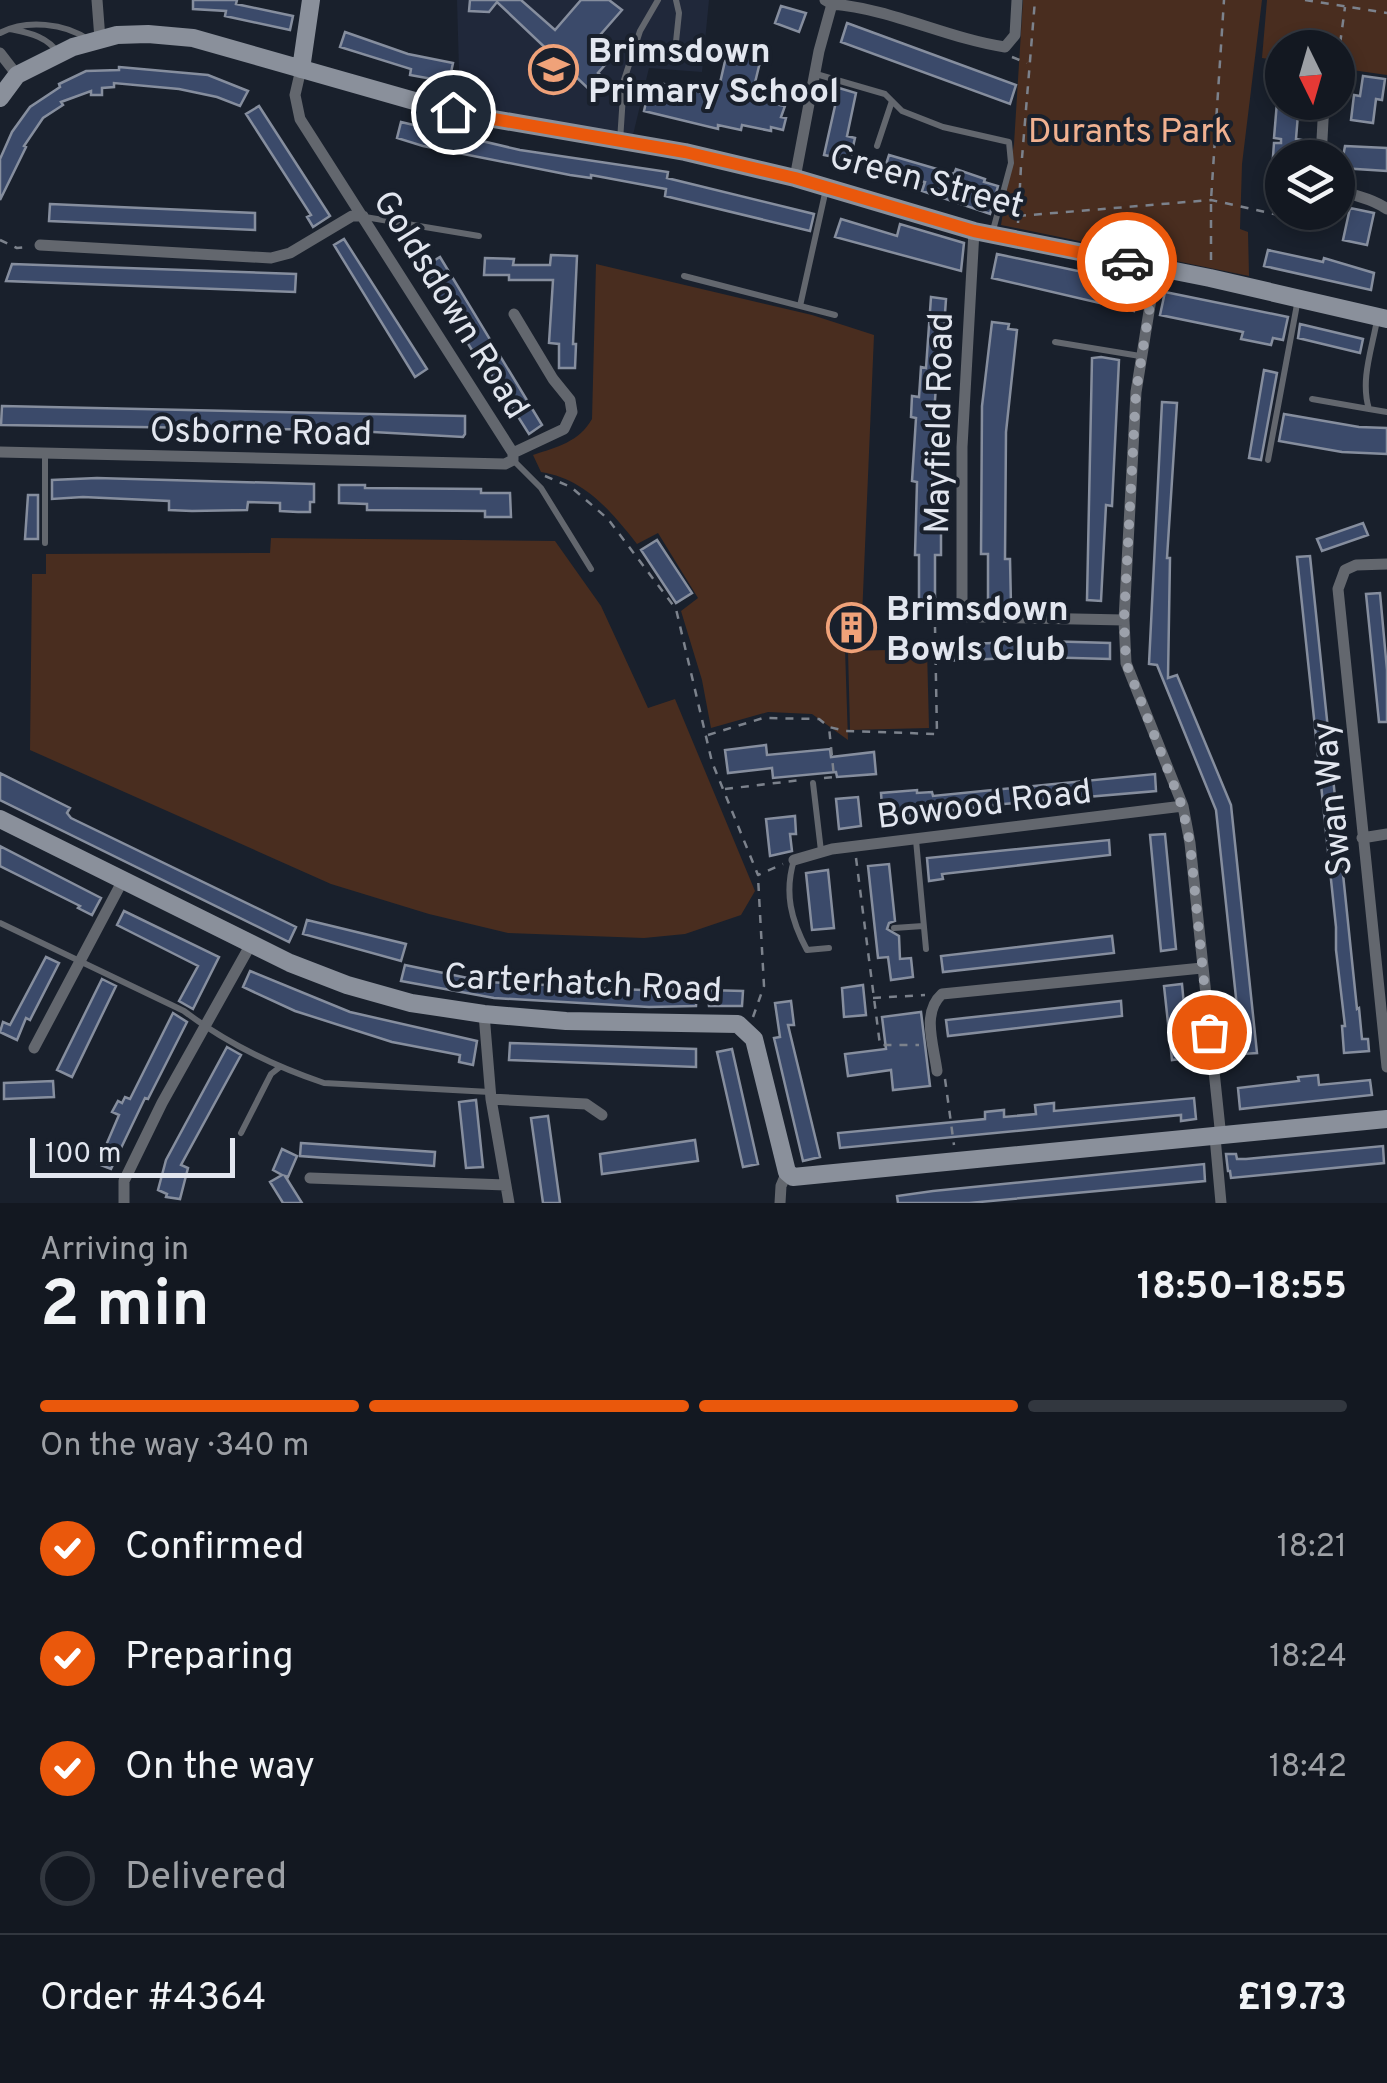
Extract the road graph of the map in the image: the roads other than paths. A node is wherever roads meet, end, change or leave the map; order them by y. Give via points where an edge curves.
1 (97, 0) edge
2 (311, 0) edge
3 (658, 0) edge
4 (676, 0) edge
5 (1017, 0) edge
6 (828, 2) edge
7 (4, 31) edge
8 (96, 40) junction
9 (0, 53) edge
10 (59, 54) junction
11 (674, 60) dead end
12 (301, 69) junction
13 (815, 74) junction
14 (17, 75) junction
15 (0, 98) edge
16 (892, 102) junction
17 (620, 142) junction
18 (876, 146) dead end
19 (795, 178) junction
20 (826, 188) junction
21 (1355, 195) edge
22 (1387, 210) edge
23 (364, 216) junction
24 (983, 233) junction
25 (479, 236) dead end
26 (40, 245) road end
27 (1156, 268) junction
28 (684, 276) dead end
29 (1298, 299) junction
30 (800, 306) junction
31 (514, 314) dead end
32 (835, 315) dead end
33 (1382, 318) edge
34 (1055, 342) dead end
35 (1140, 356) junction
36 (1312, 400) dead end
37 (1369, 409) junction
38 (1387, 412) edge
39 (0, 452) edge
40 (45, 454) junction
41 (513, 457) junction
42 (1268, 460) dead end
43 (45, 543) dead end
44 (1387, 564) edge
45 (591, 569) dead end
46 (935, 616) road end
47 (962, 617) junction
48 (1124, 620) junction
49 (813, 783) dead end
50 (1182, 806) junction
51 (0, 819) edge
52 (1387, 834) edge
53 (1362, 838) junction
54 (916, 840) junction
55 (822, 851) junction
56 (794, 860) joint
57 (123, 880) junction
58 (0, 923) edge
59 (923, 926) junction
60 (894, 928) dead end
61 (251, 944) junction
62 (829, 948) dead end
63 (926, 948) dead end
64 (81, 964) junction
65 (1202, 968) junction
66 (1383, 985) edge
67 (484, 1014) junction
68 (206, 1028) junction
69 (34, 1048) dead end
70 (280, 1067) junction
71 (1387, 1067) edge
72 (937, 1071) road end
73 (491, 1096) junction
74 (602, 1115) dead end
75 (1387, 1119) edge
76 (241, 1133) dead end
77 (1215, 1136) junction
78 (787, 1172) junction
79 (310, 1178) dead end
80 (506, 1185) junction
81 (124, 1203) edge
82 (508, 1203) edge
83 (780, 1203) edge
84 (1221, 1203) edge

1 - 8 street
2 - 12 street
3 - 17 lane via 624,80
4 - 11 lane
5 - 6 street via 1015,34 1006,47
6 - 13 street
7 - 8 lane via 51,26
7 - 10 lane via 36,35
8 - 10 street, Green Street
8 - 12 street, Green Street via 193,38
9 - 14 street
10 - 14 street, Green Street
12 - 17 street, Green Street via 453,112
12 - 23 street, Goldsdown Road via 295,95 300,119
13 - 16 lane via 885,94
13 - 19 street
14 - 15 street, Green Street
16 - 18 lane
16 - 24 lane via 943,127 1009,142 1011,163
17 - 19 street, Green Street
19 - 20 street, Green Street
20 - 24 street, Green Street
20 - 30 lane
21 - 22 street
23 - 25 lane
23 - 26 street via 271,258
23 - 41 street, Goldsdown Road
24 - 27 street, Green Street
24 - 47 street, Mayfield Road via 962,447
27 - 29 street, Green Street via 1210,269
27 - 35 street
28 - 30 lane
29 - 33 street, Green Street
29 - 42 lane
30 - 32 lane
31 - 41 street, Goldsdown Road via 572,412 564,430
33 - 37 lane via 1365,378
34 - 35 lane
35 - 48 street
36 - 37 lane
37 - 38 lane
39 - 40 street, Osborne Road
40 - 41 street, Osborne Road via 494,464
40 - 43 lane
41 - 45 lane via 541,488
44 - 53 street, Swan Way via 1345,570 1338,588
46 - 47 street
47 - 48 street
48 - 50 street via 1126,663
49 - 55 lane
50 - 54 street, Bowood Road
50 - 65 street
51 - 57 street, Carterhatch Road
52 - 53 street
53 - 66 street, Swan Way
54 - 55 street, Bowood Road
54 - 59 lane
55 - 56 street, Bowood Road
56 - 62 lane via 788,879 791,918 807,950
57 - 61 street, Carterhatch Road
57 - 64 street
58 - 64 lane
59 - 60 lane
59 - 63 lane
61 - 67 street, Carterhatch Road via 347,985
61 - 68 street
64 - 68 lane via 184,1011
64 - 69 street
65 - 72 street via 942,994 931,1007
65 - 77 street via 1220,1128
66 - 71 street, Swan Way
67 - 73 street
67 - 78 street, Carterhatch Road via 728,1023 748,1030
68 - 70 lane
68 - 81 street via 124,1181
70 - 73 lane via 324,1083
70 - 76 lane
73 - 74 street via 586,1104
73 - 80 street
75 - 77 street
77 - 78 street via 800,1178
77 - 84 street
78 - 83 street
79 - 80 street
80 - 82 street

